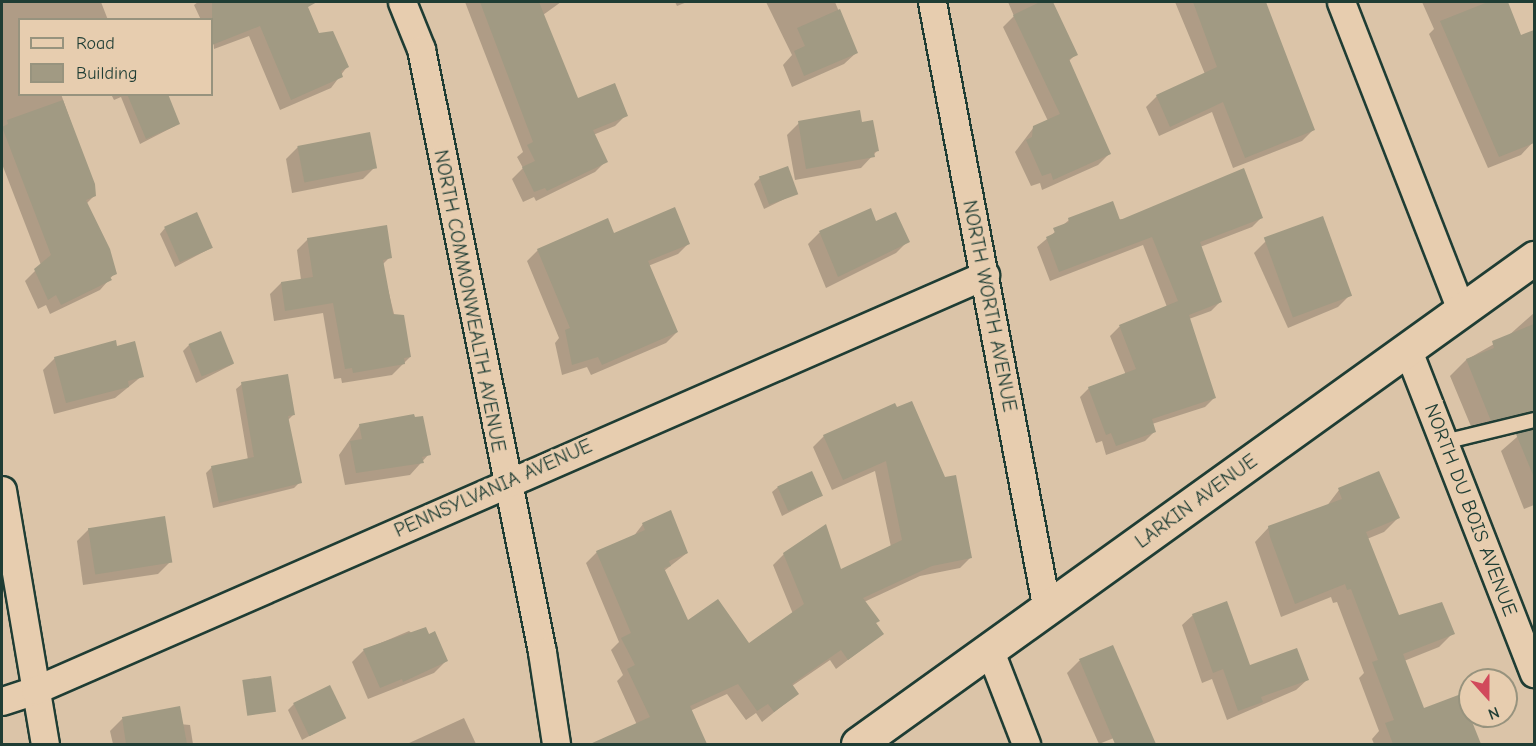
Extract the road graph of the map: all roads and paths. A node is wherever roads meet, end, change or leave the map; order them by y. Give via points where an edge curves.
1 (402, 2) edge
2 (932, 2) edge
3 (1341, 2) edge
4 (1534, 258) edge
5 (985, 275) junction
6 (1461, 310) junction
7 (1407, 348) junction
8 (1534, 420) edge
9 (1444, 442) junction
10 (505, 483) junction
11 (2, 490) edge
12 (1047, 610) junction
13 (990, 651) junction
14 (1534, 673) edge
15 (35, 690) junction
16 (2, 701) edge
17 (45, 744) edge
18 (556, 744) edge
19 (858, 744) edge
20 (1026, 744) edge

1 - 10 street, NORTH COMMONWEALTH AVENUE via 421,49
2 - 5 street, NORTH WORTH AVENUE
3 - 6 street
4 - 6 main road, LARKIN AVENUE
5 - 10 street, PENNSYLVANIA AVENUE
5 - 12 street, NORTH WORTH AVENUE
6 - 7 main road, LARKIN AVENUE
7 - 9 street, NORTH DU BOIS AVENUE
7 - 12 main road, LARKIN AVENUE
8 - 9 lane
9 - 14 street, NORTH DU BOIS AVENUE
10 - 15 street, PENNSYLVANIA AVENUE
10 - 18 street, NORTH COMMONWEALTH AVENUE via 542,652
11 - 15 street
12 - 13 main road, LARKIN AVENUE
13 - 19 main road, LARKIN AVENUE
13 - 20 street
15 - 16 street, PENNSYLVANIA AVENUE
15 - 17 street

